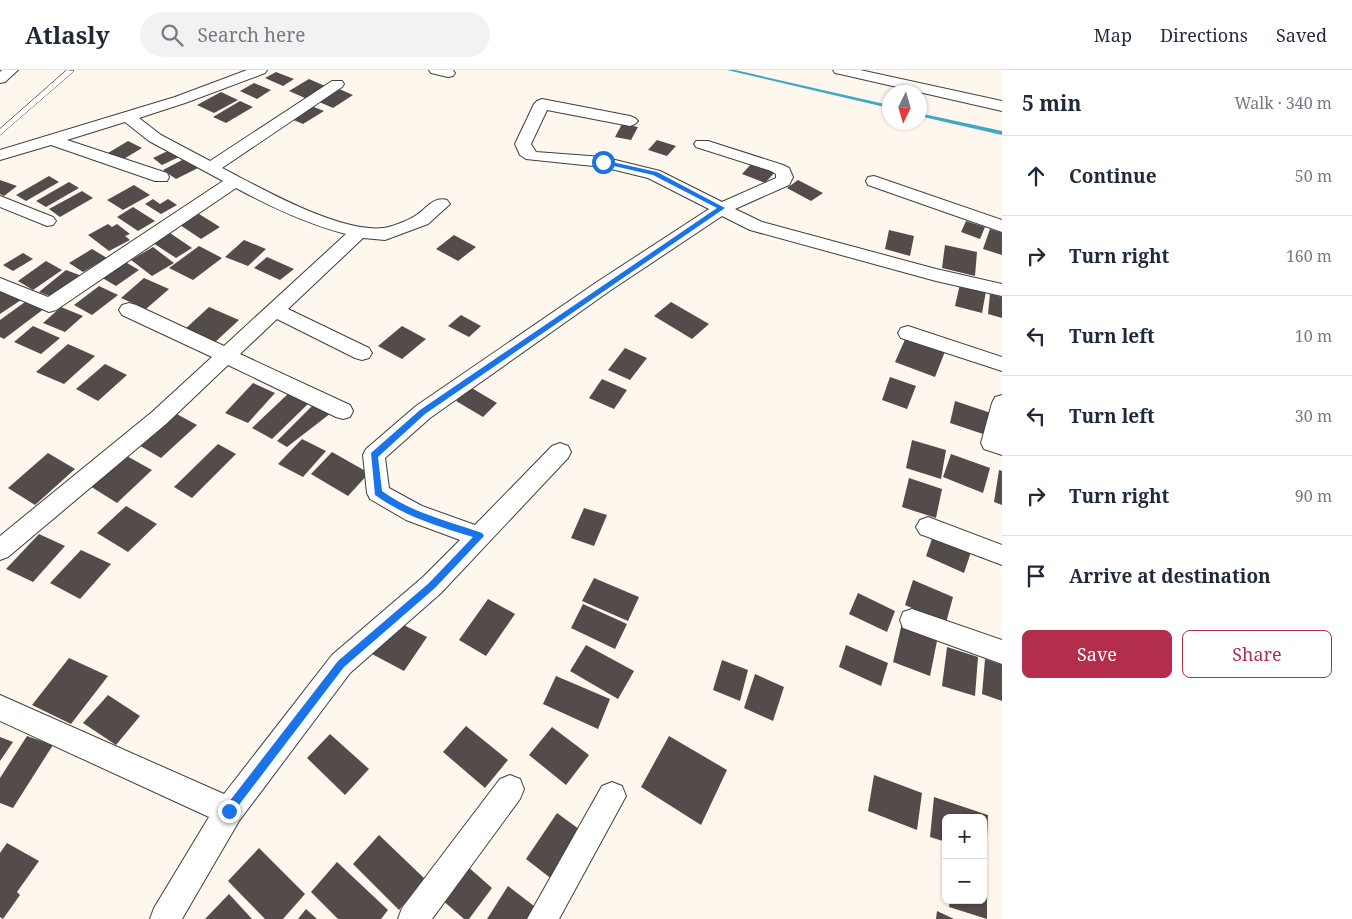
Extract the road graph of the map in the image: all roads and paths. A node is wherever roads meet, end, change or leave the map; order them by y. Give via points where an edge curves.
1 (11, 70) edge
2 (260, 70) edge
3 (840, 70) edge
4 (70, 71) edge
5 (0, 79) edge
6 (336, 84) dead end
7 (1002, 106) edge
8 (126, 116) junction
9 (630, 121) dead end
10 (0, 133) edge
11 (0, 137) edge
12 (50, 139) junction
13 (702, 144) dead end
14 (17, 150) junction
15 (0, 155) edge
16 (211, 168) junction
17 (161, 177) dead end
18 (235, 180) junction
19 (874, 182) dead end
20 (0, 201) edge
21 (441, 204) dead end
22 (722, 208) junction
23 (47, 221) dead end
24 (1002, 226) edge
25 (359, 232) junction
26 (0, 284) edge
27 (1002, 290) edge
28 (129, 310) dead end
29 (275, 310) junction
30 (908, 333) dead end
31 (362, 353) dead end
32 (226, 355) junction
33 (1002, 364) edge
34 (1002, 403) edge
35 (343, 411) dead end
36 (1002, 447) edge
37 (560, 452) dead end
38 (928, 527) dead end
39 (479, 536) junction
40 (0, 550) edge
41 (1002, 555) edge
42 (912, 620) dead end
43 (1002, 652) edge
44 (0, 708) edge
45 (510, 789) dead end
46 (612, 796) dead end
47 (229, 811) junction
48 (165, 919) edge
49 (413, 919) edge
50 (542, 919) edge

1 - 5 street
2 - 8 street
3 - 7 street
4 - 10 lane
6 - 16 street
8 - 12 street
8 - 16 street via 155,138
9 - 22 street via 542,104 523,144 532,156 603,162 654,174
11 - 14 street
12 - 14 street
12 - 17 street
13 - 22 street via 777,168 785,176 783,181
14 - 15 street
16 - 18 street
18 - 25 street via 312,218
18 - 26 street via 49,305
19 - 24 street
20 - 23 street
21 - 25 street via 422,220 400,230 386,234
22 - 27 street via 756,226
22 - 39 street via 423,412 374,456 378,493 393,504
25 - 29 street
28 - 32 street
29 - 31 street
29 - 32 street
30 - 33 street
32 - 35 street
32 - 40 street via 159,418
34 - 36 street via 992,443
37 - 39 street
38 - 41 street
39 - 47 street via 432,585 341,664
42 - 43 street
44 - 47 street
45 - 49 street
46 - 50 street
47 - 48 street

